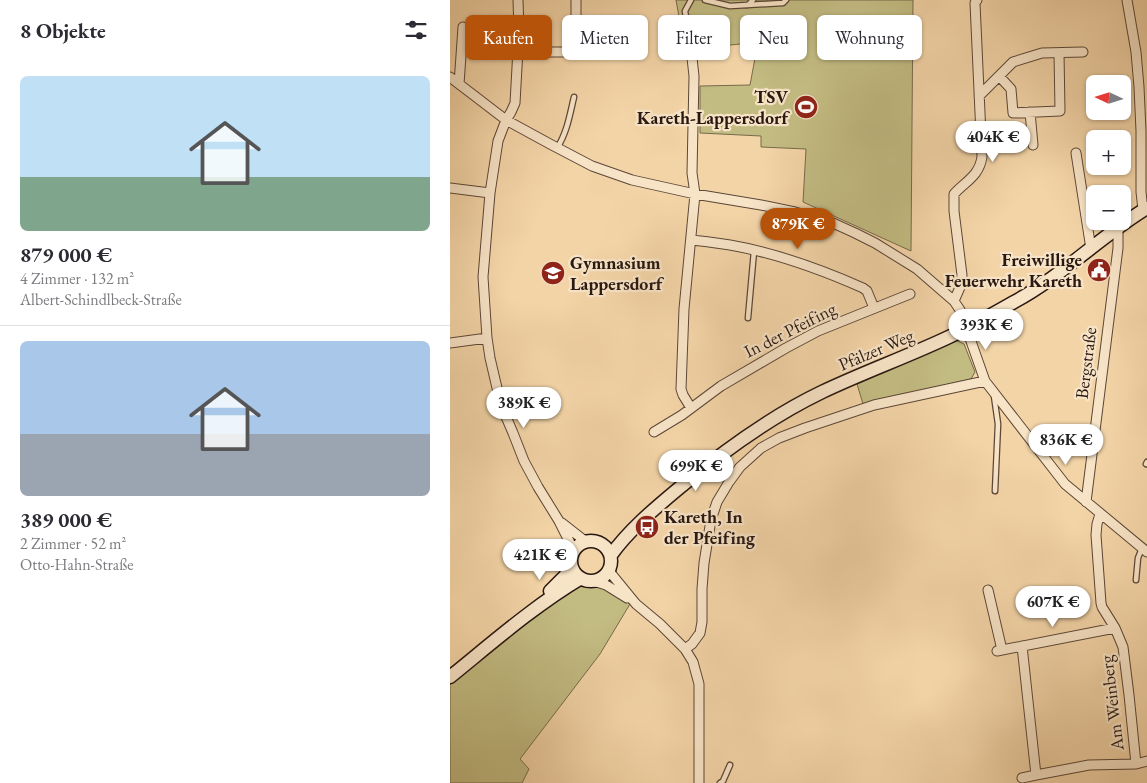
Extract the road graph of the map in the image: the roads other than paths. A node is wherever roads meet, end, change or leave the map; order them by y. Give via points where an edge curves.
1 (518, 0) edge
2 (576, 0) edge
3 (691, 0) edge
4 (705, 0) edge
5 (753, 0) edge
6 (786, 0) edge
7 (978, 0) edge
8 (1127, 0) edge
9 (748, 5) junction
10 (518, 15) edge
11 (576, 15) edge
12 (686, 15) edge
13 (463, 27) dead end
14 (1083, 52) dead end
15 (1059, 53) junction
16 (518, 60) edge
17 (692, 60) edge
18 (999, 76) junction
19 (450, 77) edge
20 (459, 84) junction
21 (979, 96) junction
22 (574, 97) dead end
23 (1030, 112) junction
24 (506, 120) junction
25 (1033, 145) dead end
26 (557, 148) junction
27 (1076, 153) dead end
28 (450, 188) edge
29 (490, 193) junction
30 (695, 194) junction
31 (1145, 209) edge
32 (1131, 219) edge
33 (1115, 230) edge
34 (1118, 230) edge
35 (691, 240) junction
36 (1091, 249) junction
37 (754, 250) junction
38 (910, 294) dead end
39 (954, 301) junction
40 (874, 308) junction
41 (748, 318) dead end
42 (966, 328) junction
43 (487, 338) junction
44 (450, 343) edge
45 (985, 381) junction
46 (993, 392) junction
47 (691, 408) junction
48 (654, 432) dead end
49 (995, 491) dead end
50 (1086, 502) junction
51 (650, 512) junction
52 (1100, 514) junction
53 (559, 521) junction
54 (585, 541) junction
55 (601, 543) junction
56 (1145, 550) edge
57 (574, 551) junction
58 (611, 555) junction
59 (572, 565) junction
60 (609, 571) junction
61 (587, 579) junction
62 (1136, 580) dead end
63 (988, 590) dead end
64 (636, 604) junction
65 (529, 613) junction
66 (1115, 628) junction
67 (1022, 646) junction
68 (685, 649) junction
69 (450, 677) edge
70 (1147, 762) edge
71 (1136, 764) junction
72 (730, 765) dead end
73 (1036, 775) junction
74 (1022, 778) dead end
75 (699, 783) edge
76 (720, 783) edge

1 - 10 street
2 - 11 street
3 - 12 lane
4 - 9 lane via 730,6
5 - 9 lane
6 - 9 lane via 783,4
7 - 21 street via 975,3
8 - 31 street via 1136,52 1142,131 1141,192
13 - 20 street
14 - 15 street
15 - 18 street via 1042,53 1013,62
15 - 23 street via 1060,111
16 - 24 street via 515,103
17 - 30 street via 692,173
18 - 21 street
18 - 23 street via 1011,89 1013,113
19 - 20 street
20 - 24 street
21 - 39 street via 980,167 954,194 962,275
22 - 26 lane
23 - 25 street
24 - 26 street
24 - 29 street via 498,141
26 - 30 street via 592,166 632,180
27 - 36 street
28 - 29 street
29 - 43 street via 484,277
30 - 35 street
30 - 39 street via 795,212 833,223 896,255
31 - 32 street, Pfälzer Weg
33 - 36 street, Pfälzer Weg
34 - 50 street, Bergstraße
35 - 37 street
35 - 47 street via 681,389
36 - 42 street, Pfälzer Weg via 1050,280
37 - 40 street via 815,268 863,288
37 - 41 lane
38 - 40 street, In der Pfeifing
39 - 42 street
40 - 47 street, In der Pfeifing via 786,348 721,386
42 - 45 street
42 - 51 street, Pfälzer Weg via 822,392 769,422 725,451
43 - 44 street
43 - 53 street via 501,405 524,461
45 - 46 street
45 - 68 street via 874,405 805,428 761,448 740,467 717,502 704,563 700,633
46 - 49 lane via 998,424
46 - 50 street via 1065,484
47 - 48 street, In der Pfeifing
50 - 52 street
51 - 55 street
51 - 58 street
52 - 56 street
52 - 66 street, Am Weinberg via 1096,535 1101,603
53 - 54 street
53 - 57 street
54 - 55 street
54 - 57 street
55 - 58 street
56 - 62 lane via 1138,558
57 - 59 street
58 - 60 street
59 - 61 street via 573,570
59 - 65 street
60 - 61 street via 599,579
60 - 64 street
61 - 64 street via 606,585
61 - 65 street via 567,586
63 - 67 street via 999,650
64 - 68 street
65 - 69 street
66 - 67 street
66 - 71 street, Am Weinberg via 1122,648
67 - 73 street
68 - 75 street via 693,662 699,684
70 - 71 street, Am Weinberg
71 - 73 street via 1089,765
72 - 76 lane
73 - 74 street

